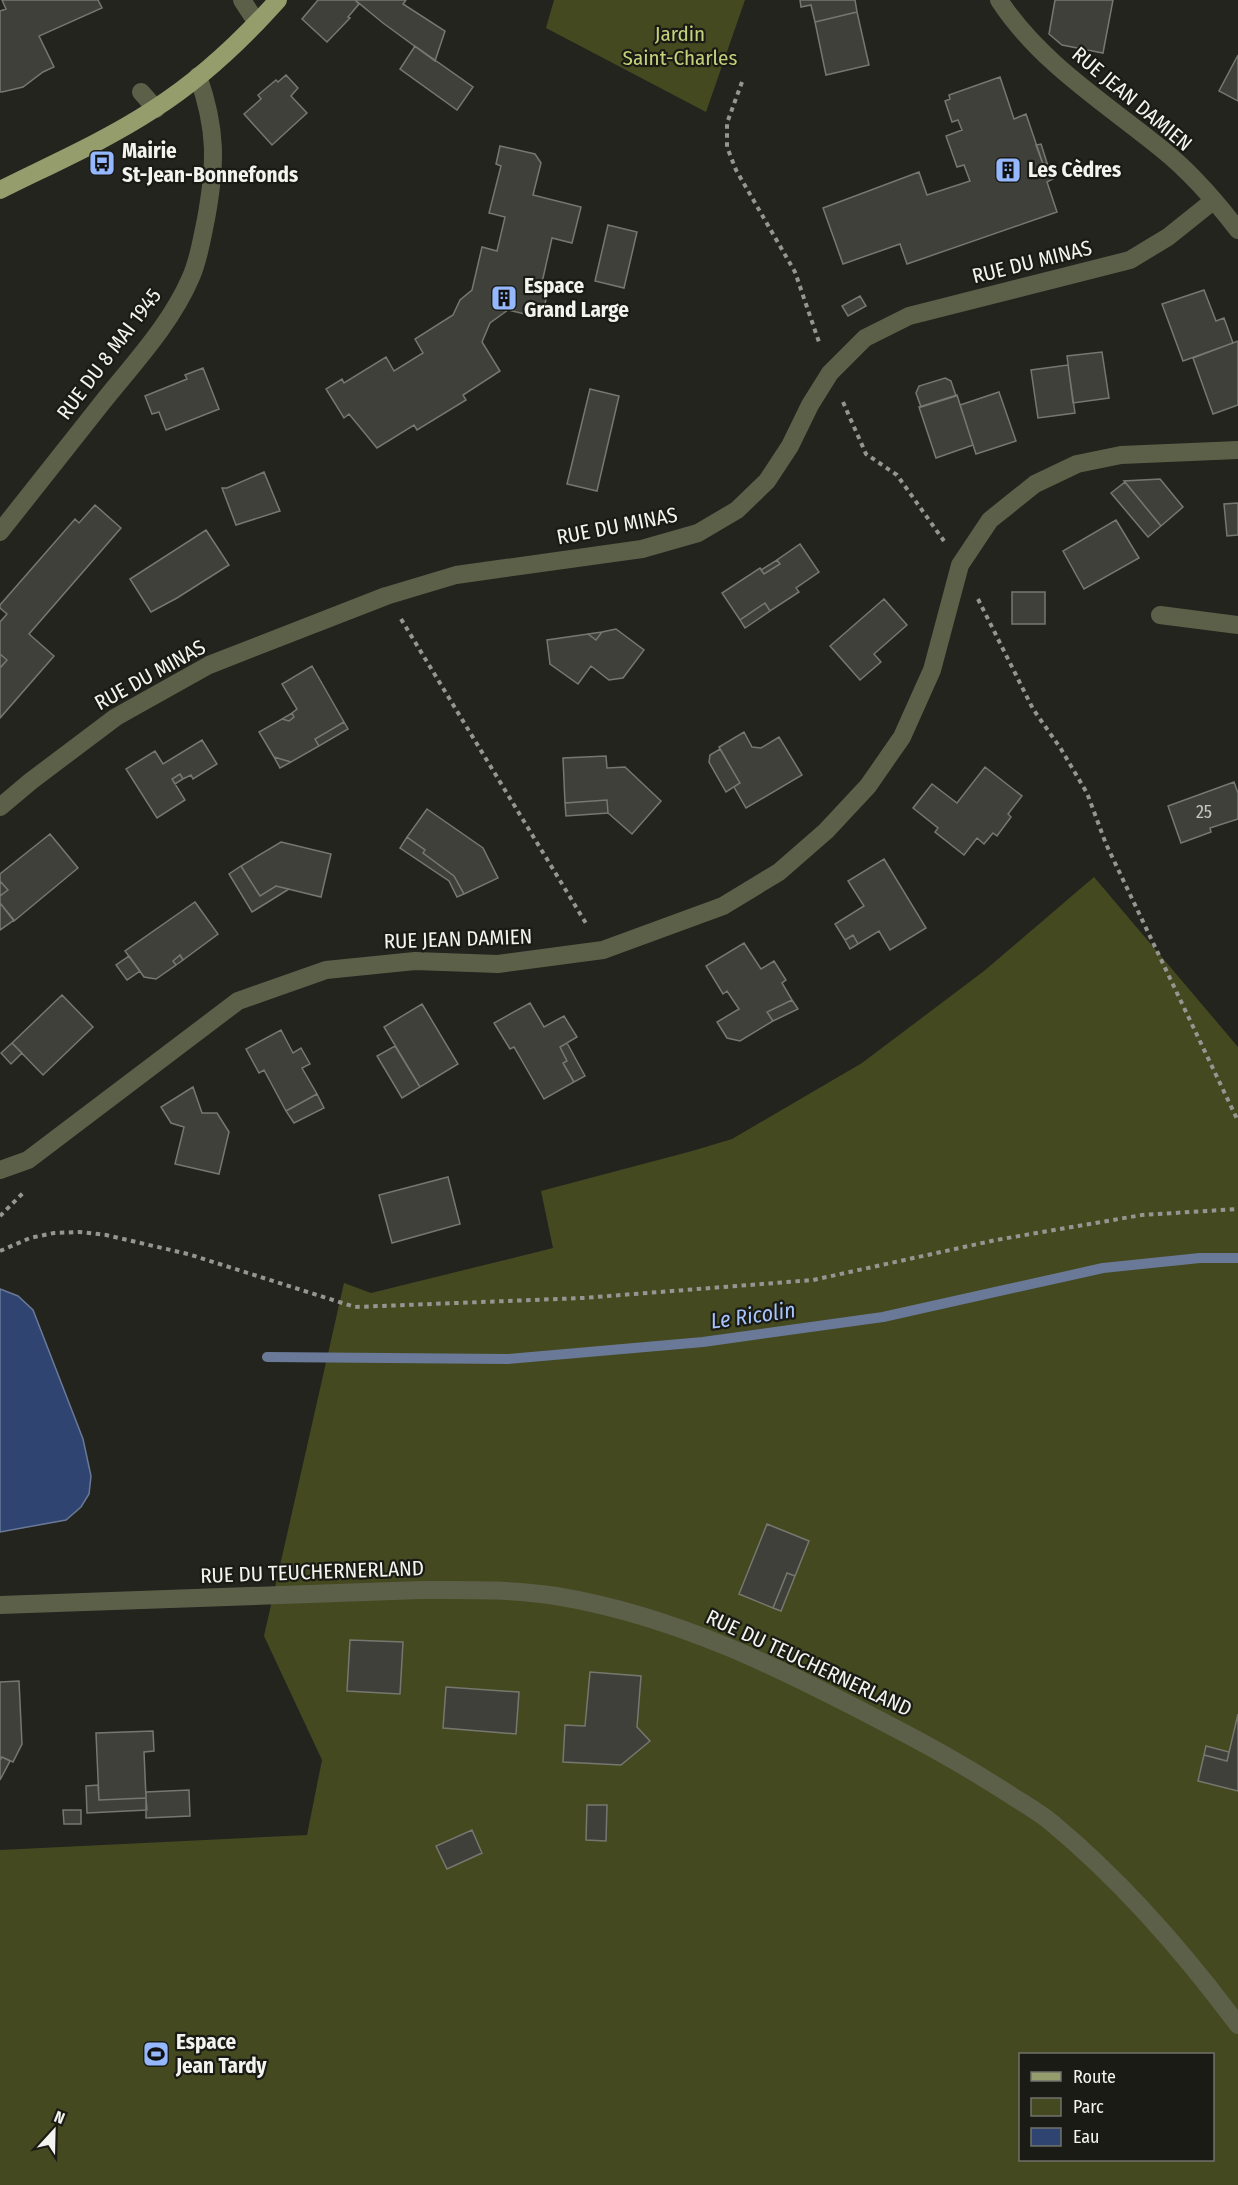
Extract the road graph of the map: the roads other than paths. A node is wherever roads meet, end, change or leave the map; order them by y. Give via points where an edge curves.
1 (242, 0) edge
2 (278, 0) edge
3 (999, 0) edge
4 (257, 23) junction
5 (198, 76) junction
6 (141, 92) dead end
7 (156, 109) junction
8 (0, 190) edge
9 (1213, 201) junction
10 (1235, 220) edge
11 (1238, 450) edge
12 (0, 532) edge
13 (1160, 615) dead end
14 (1238, 625) edge
15 (0, 807) edge
16 (0, 1170) edge
17 (0, 1605) edge
18 (1238, 2025) edge

1 - 4 street
2 - 4 main road
3 - 9 street, RUE JEAN DAMIEN via 1052,62 1166,152
4 - 5 main road
5 - 7 main road
5 - 12 street, RUE DU 8 MAI 1945 via 208,105 214,146 212,186 192,275 170,316 141,355
6 - 7 street
7 - 8 main road via 77,154
9 - 10 street, RUE JEAN DAMIEN
9 - 15 street, RUE DU MINAS via 1168,237 1130,260 909,316 865,338 830,373 767,481 737,510 698,533 642,549 456,575 386,596 208,665 116,717
11 - 16 street, RUE JEAN DAMIEN via 1121,455 1077,464 1035,484 990,520 960,565 932,670 902,738 861,794 826,831 779,872 723,906 603,950 498,964 415,961 326,970 238,1001 28,1160
13 - 14 street
17 - 18 street, RUE DU TEUCHERNERLAND via 486,1591 555,1596 624,1610 689,1630 804,1680 909,1735 982,1776 1050,1821 1119,1884 1196,1968

